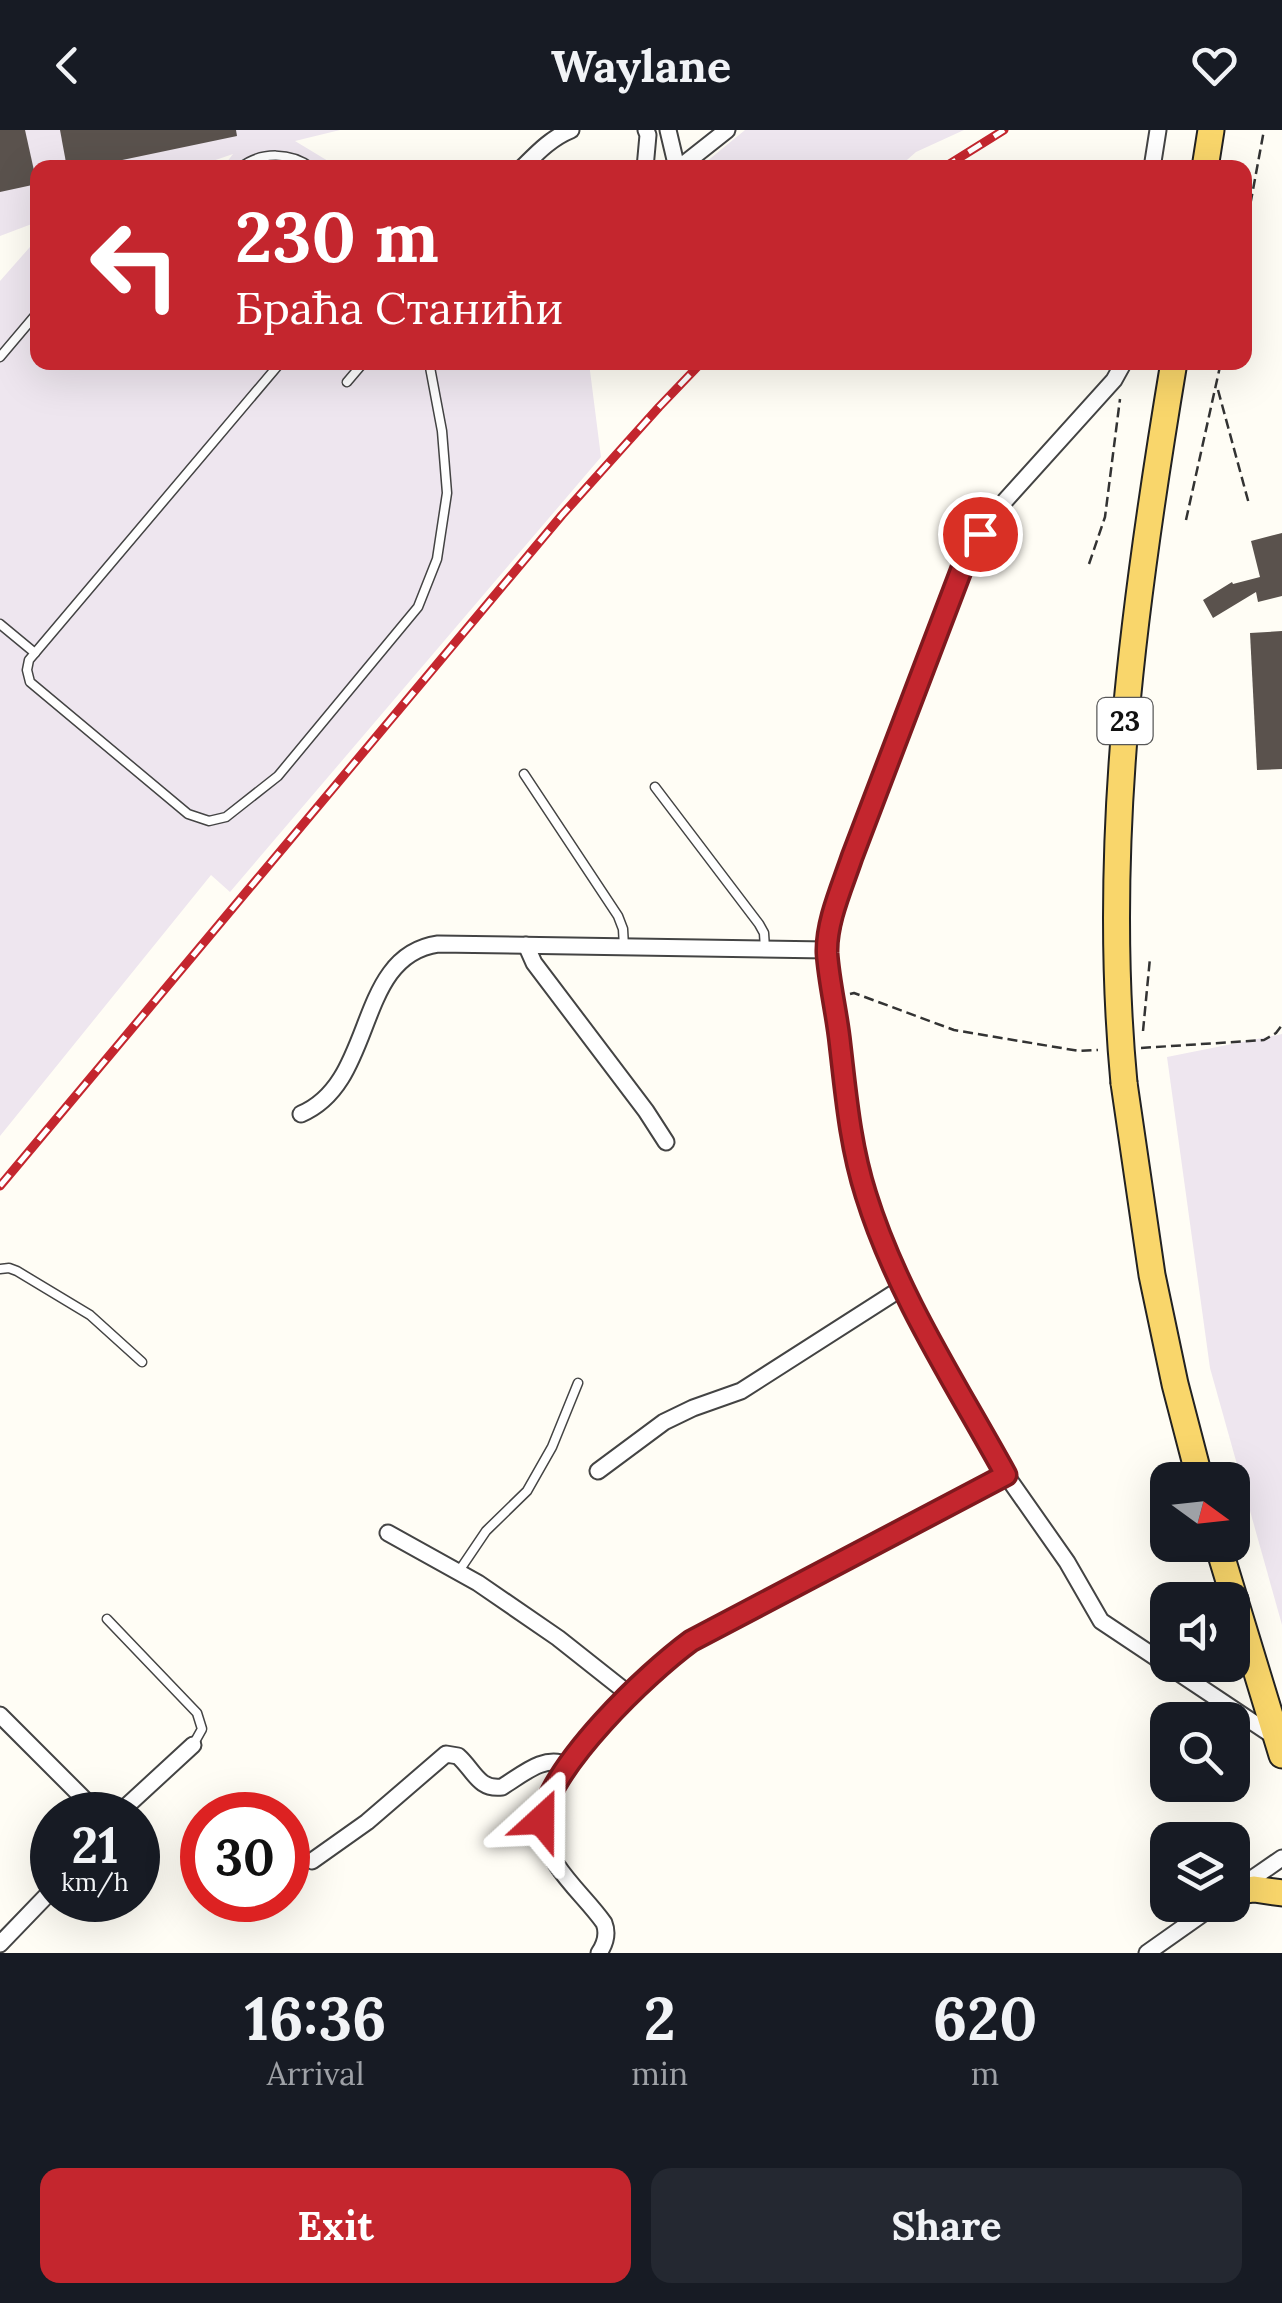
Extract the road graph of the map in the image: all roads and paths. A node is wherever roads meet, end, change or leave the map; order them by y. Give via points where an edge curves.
1 (571, 130) edge
2 (646, 130) edge
3 (668, 130) edge
4 (726, 130) edge
5 (1158, 130) edge
6 (1212, 130) edge
7 (1264, 130) edge
8 (252, 160) edge
9 (297, 160) edge
10 (530, 160) edge
11 (646, 160) edge
12 (676, 160) edge
13 (688, 160) edge
14 (1153, 160) edge
15 (1206, 160) edge
16 (1252, 196) edge
17 (30, 321) edge
18 (0, 357) edge
19 (274, 370) edge
20 (357, 370) edge
21 (431, 370) edge
22 (1120, 370) edge
23 (1173, 370) edge
24 (1219, 370) edge
25 (347, 382) dead end
26 (1216, 386) junction
27 (1120, 401) dead end
28 (1249, 504) dead end
29 (1186, 520) dead end
30 (1089, 564) dead end
31 (0, 624) edge
32 (35, 654) junction
33 (524, 774) dead end
34 (656, 787) dead end
35 (526, 945) junction
36 (624, 947) junction
37 (765, 949) junction
38 (827, 950) junction
39 (1150, 958) dead end
40 (834, 996) junction
41 (1282, 1024) edge
42 (1098, 1050) dead end
43 (301, 1114) dead end
44 (666, 1142) dead end
45 (0, 1270) edge
46 (902, 1288) junction
47 (142, 1362) dead end
48 (578, 1382) dead end
49 (1195, 1462) edge
50 (598, 1471) dead end
51 (1006, 1475) junction
52 (388, 1532) dead end
53 (1223, 1562) edge
54 (459, 1571) junction
55 (107, 1620) dead end
56 (630, 1695) junction
57 (0, 1715) edge
58 (193, 1745) joint
59 (1279, 1746) edge
60 (567, 1766) junction
61 (77, 1792) edge
62 (142, 1792) edge
63 (1282, 1858) edge
64 (312, 1861) dead end
65 (1250, 1880) edge
66 (1250, 1890) edge
67 (1282, 1893) edge
68 (30, 1913) edge
69 (1191, 1922) edge
70 (0, 1944) edge
71 (599, 1953) edge
72 (1146, 1953) edge

1 - 10 street
2 - 11 street
3 - 12 street
4 - 13 street
5 - 14 street
6 - 15 main road
7 - 16 path
8 - 9 lane
17 - 18 lane
19 - 32 lane
20 - 25 lane
21 - 32 lane via 447,493 436,559 418,608 278,776 226,817 209,821 188,814 30,682 27,670
22 - 38 street via 994,513 967,555 852,857
23 - 49 main road, 23, bridge via 1131,655 1116,953 1124,1083 1152,1275
24 - 26 path
26 - 28 path
26 - 29 path
27 - 30 path via 1105,516
31 - 32 lane
33 - 36 lane via 618,916
34 - 37 lane via 759,924
35 - 36 street
35 - 43 street via 438,944 404,956 378,995 342,1078 320,1104
35 - 44 street
36 - 37 street
37 - 38 street
38 - 40 street
39 - 41 path via 1144,1029 1135,1049 1264,1040
40 - 42 path via 854,993 954,1030
40 - 46 street via 849,1129 864,1192
45 - 47 lane via 16,1270 90,1315
46 - 50 street via 742,1391 664,1422
46 - 51 street
48 - 54 lane via 527,1491 486,1531
51 - 56 street via 691,1641
51 - 59 street via 1101,1621
52 - 54 street
53 - 59 main road
54 - 56 street
55 - 58 lane via 196,1713 202,1729
56 - 60 street
57 - 61 street
58 - 62 street
60 - 64 street via 546,1762 496,1788 479,1782 458,1756 446,1754
60 - 71 street via 544,1807 542,1830 559,1868 607,1929
63 - 65 street
66 - 67 main road
68 - 70 street
69 - 72 street

